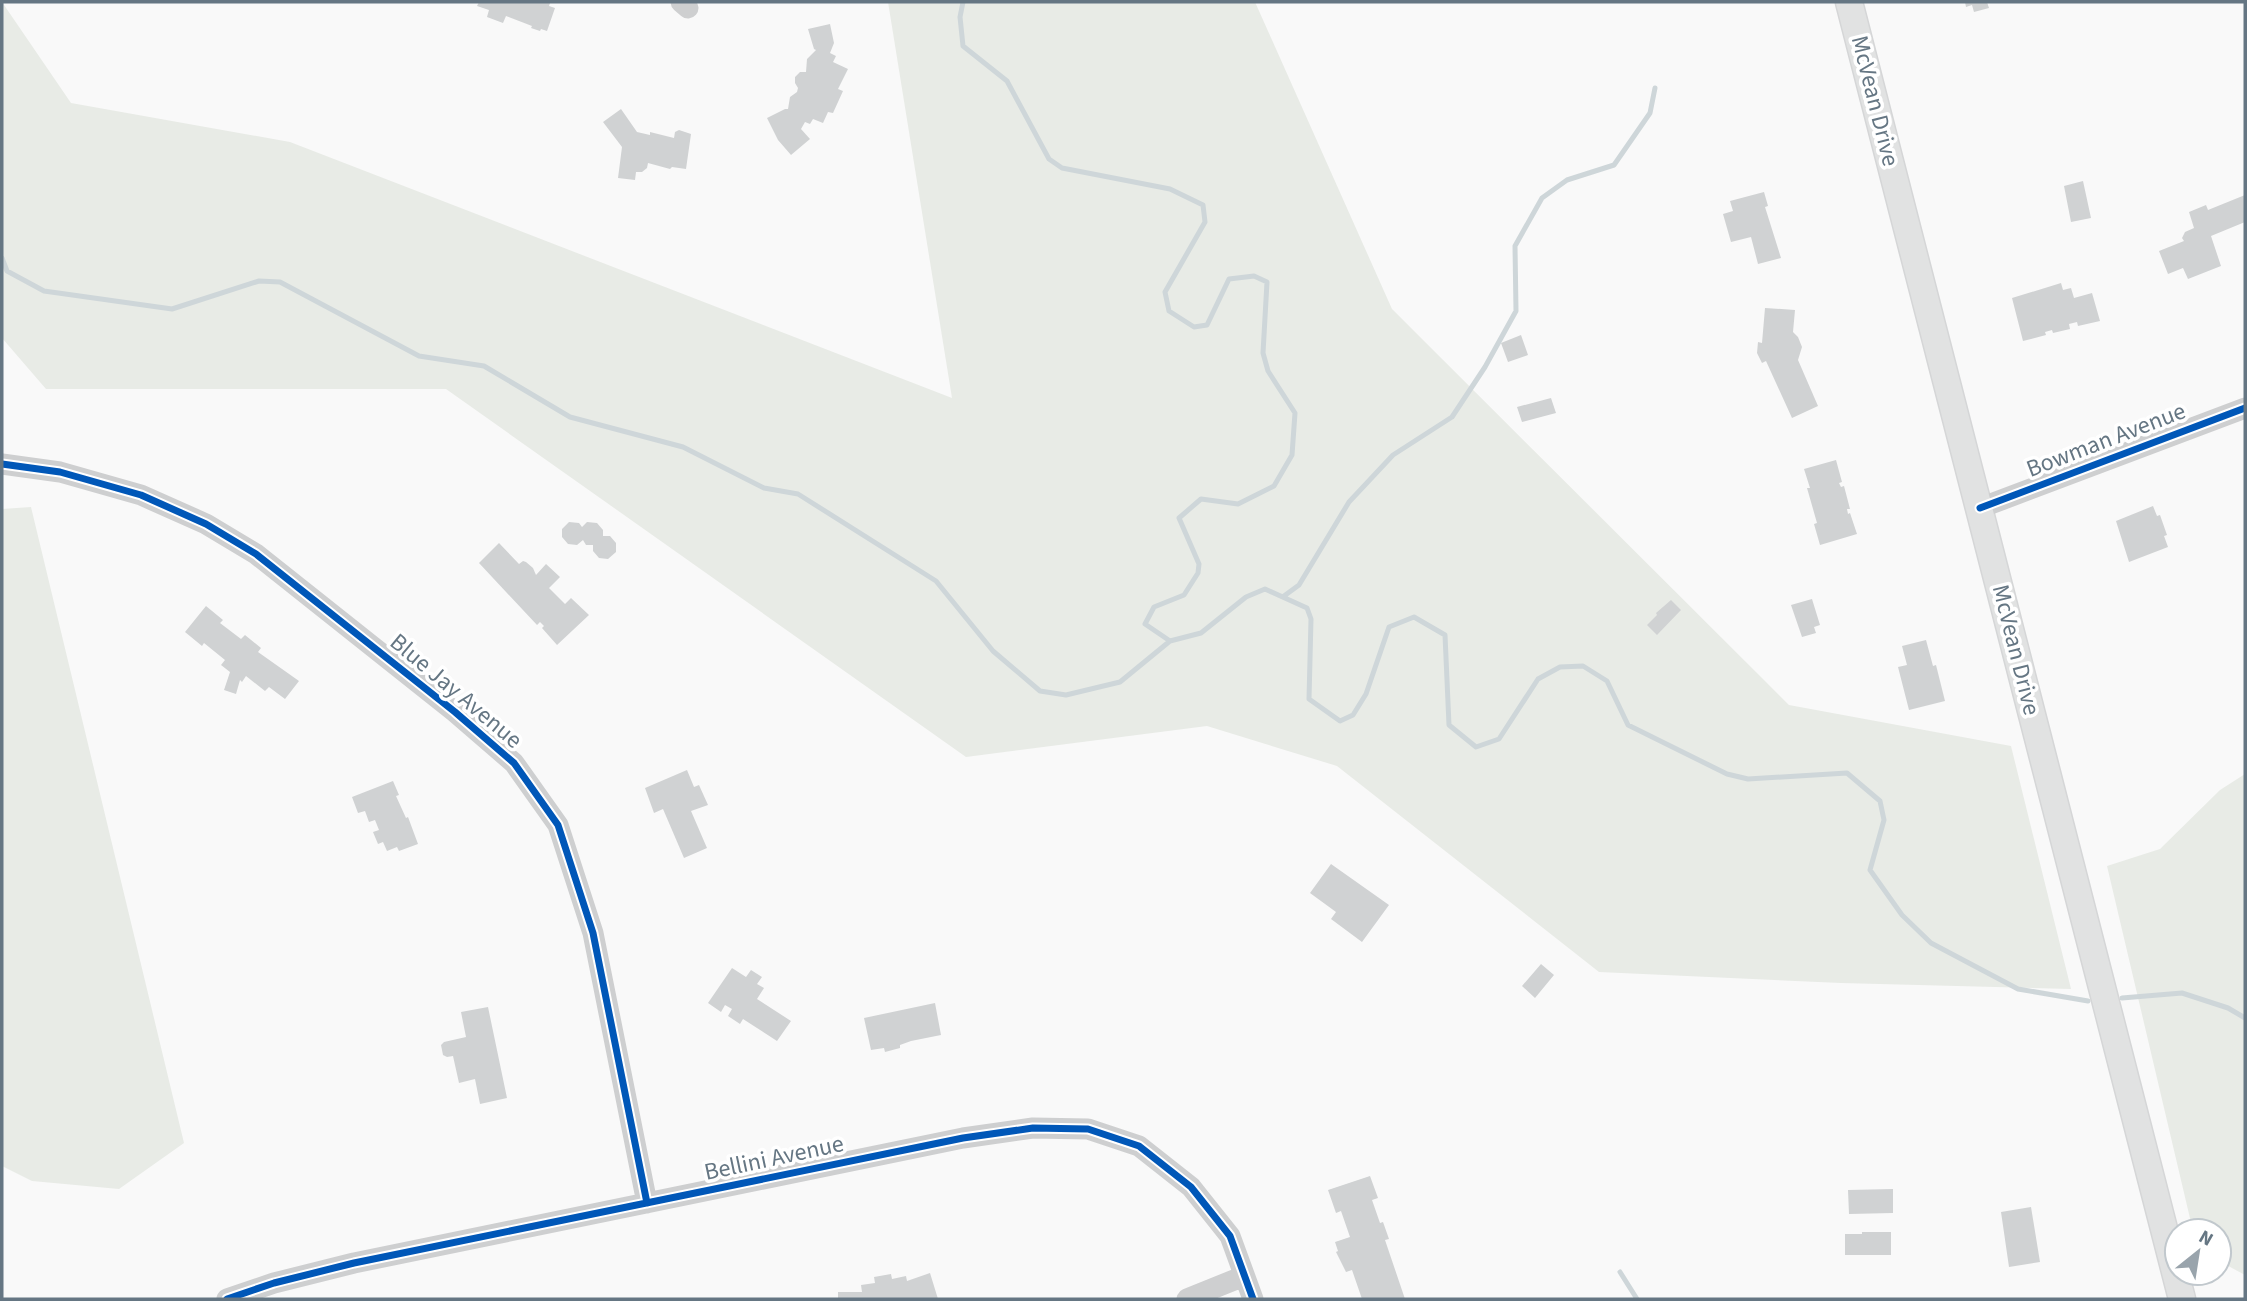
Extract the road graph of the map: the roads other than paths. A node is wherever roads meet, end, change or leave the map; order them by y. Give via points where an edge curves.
1 (1849, 2) edge
2 (2245, 408) edge
3 (2, 464) edge
4 (1980, 508) junction
5 (647, 1203) junction
6 (1244, 1276) junction
7 (227, 1299) edge
8 (1187, 1299) edge
9 (1253, 1299) edge
10 (2182, 1299) edge

1 - 4 main road, McVean Drive
2 - 4 street, Bowman Avenue
3 - 5 street, Blue Jay Avenue via 60,472 141,495 206,524 256,554 514,763 558,825 593,933
4 - 10 main road, McVean Drive
5 - 6 street, Bellini Avenue via 963,1138 1034,1129 1088,1129 1139,1146 1191,1187 1230,1236
5 - 7 street, Bellini Avenue via 354,1263
6 - 8 street
6 - 9 street, Bellini Avenue

